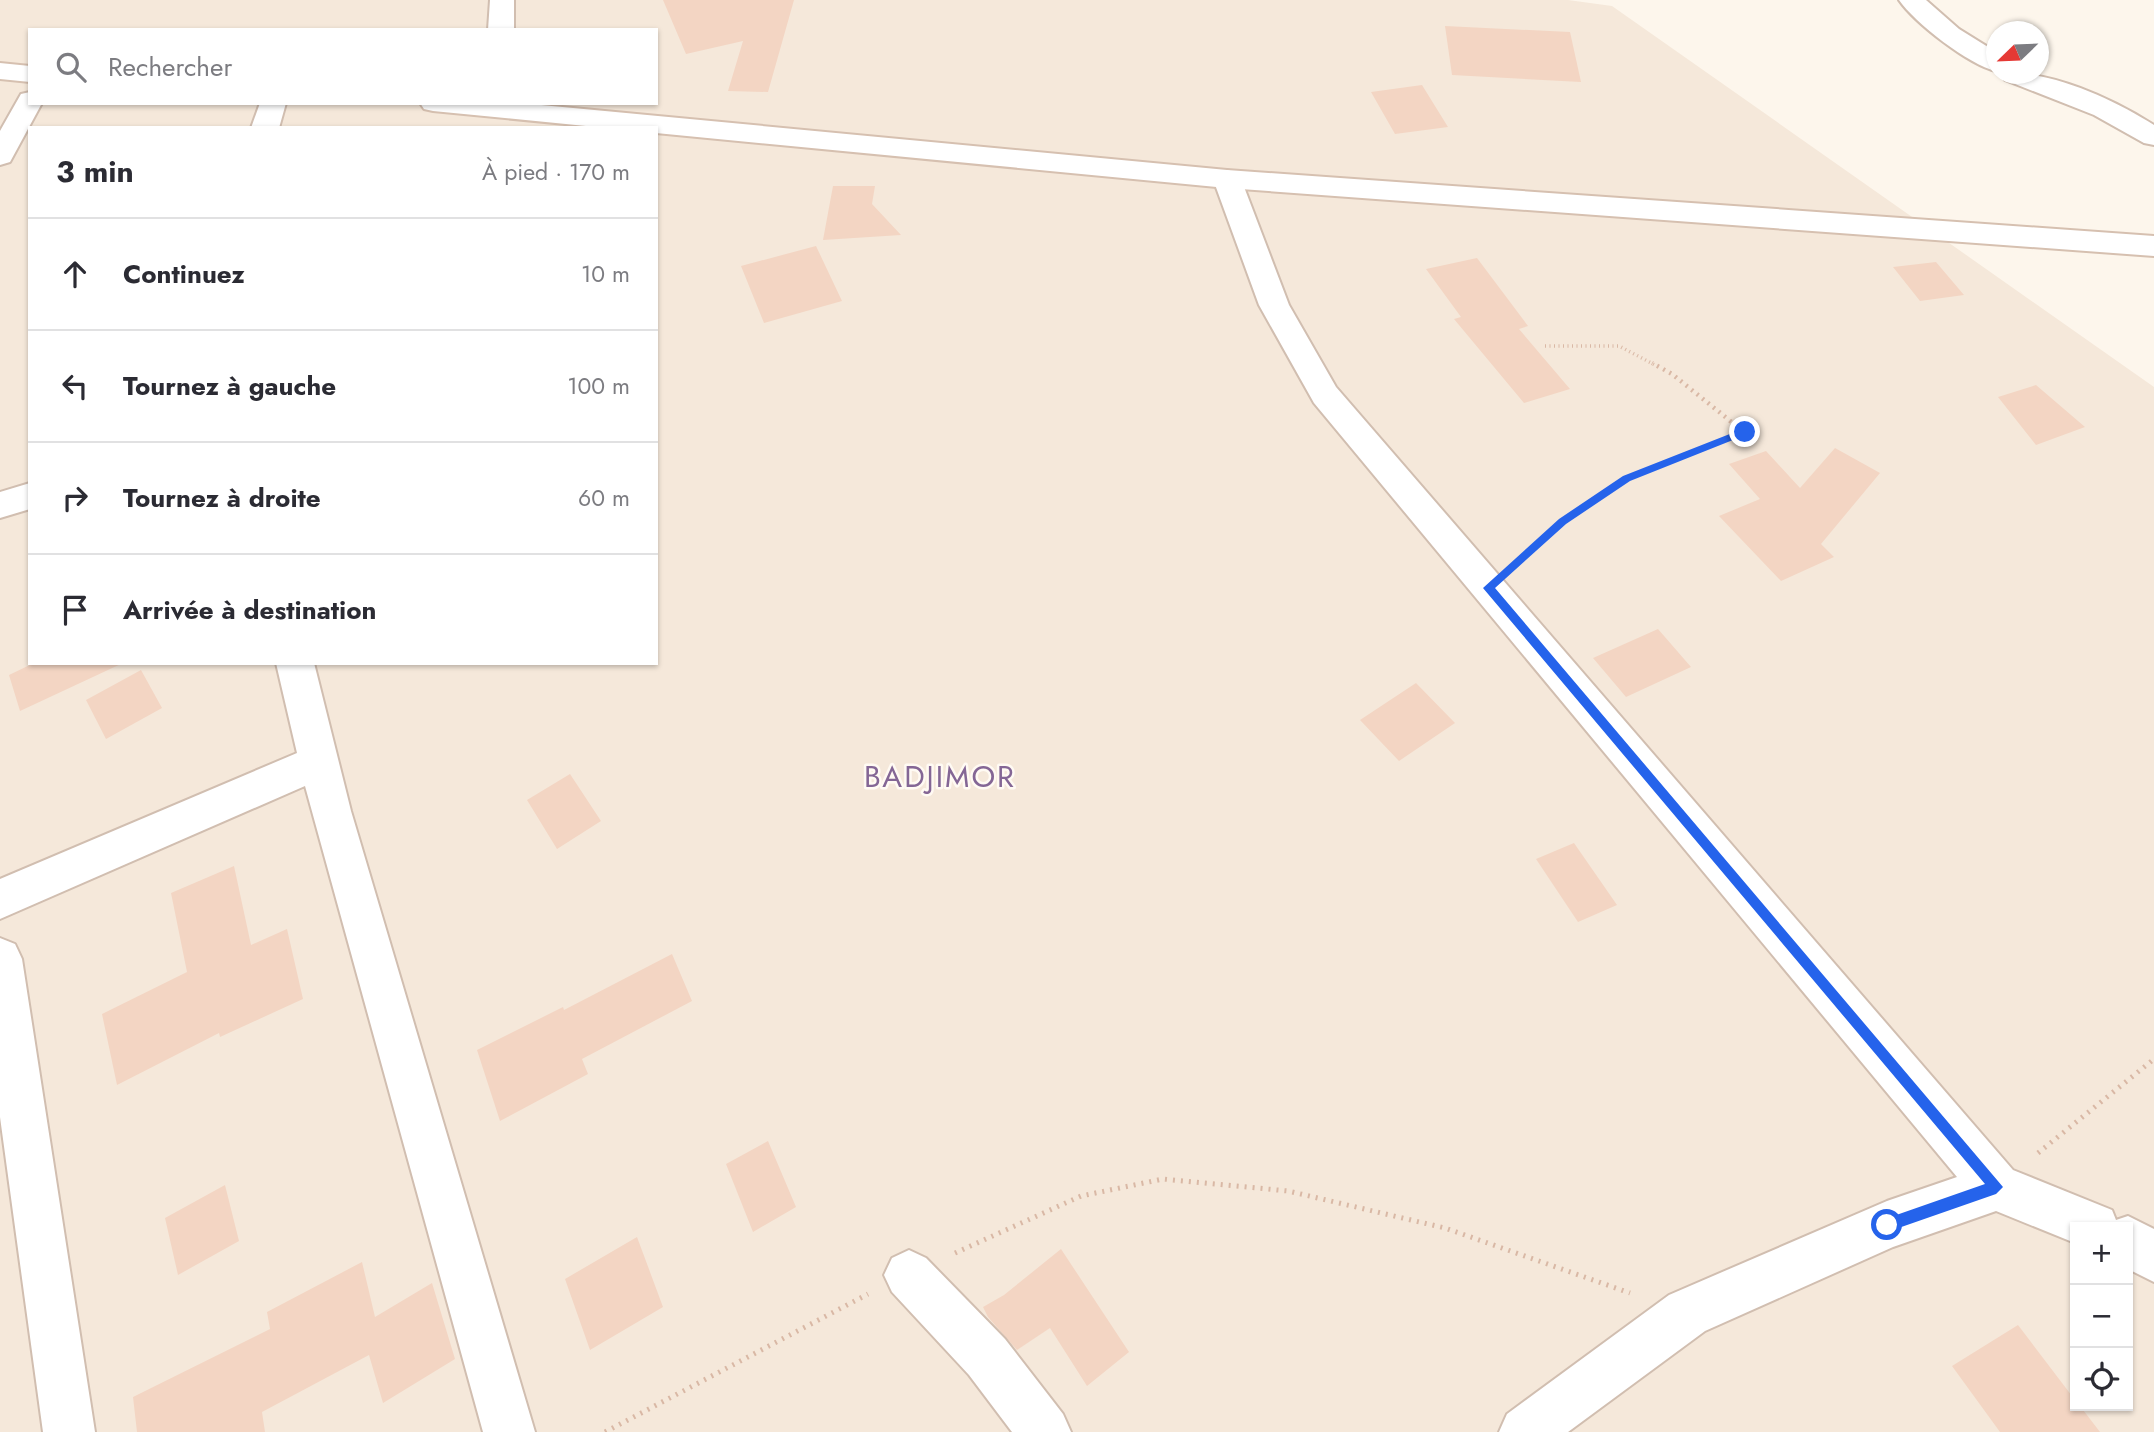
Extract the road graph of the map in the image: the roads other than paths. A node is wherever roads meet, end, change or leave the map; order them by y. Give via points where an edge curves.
1 (502, 0) edge
2 (1911, 0) edge
3 (501, 28) edge
4 (1986, 56) edge
5 (0, 71) edge
6 (28, 74) edge
7 (2042, 84) edge
8 (28, 104) edge
9 (272, 105) edge
10 (459, 105) edge
11 (266, 126) edge
12 (2154, 136) edge
13 (0, 156) edge
14 (1227, 179) junction
15 (2154, 246) edge
16 (28, 497) edge
17 (0, 505) edge
18 (295, 665) edge
19 (319, 762) junction
20 (0, 899) edge
21 (0, 959) edge
22 (1996, 1187) junction
23 (2083, 1222) edge
24 (2133, 1243) edge
25 (2154, 1258) edge
26 (909, 1275) road end
27 (69, 1432) edge
28 (509, 1432) edge
29 (1045, 1432) edge
30 (1525, 1432) edge

1 - 3 street
2 - 4 street via 1950,34
5 - 6 street
7 - 12 street via 2094,103
8 - 13 street
9 - 11 street
10 - 14 street
14 - 15 street
14 - 22 street via 1274,305 1325,395
16 - 17 street
18 - 19 street
19 - 20 street
19 - 28 street
21 - 27 street
22 - 23 street
22 - 30 street via 1887,1225 1687,1313
24 - 25 street
26 - 29 street via 987,1357

